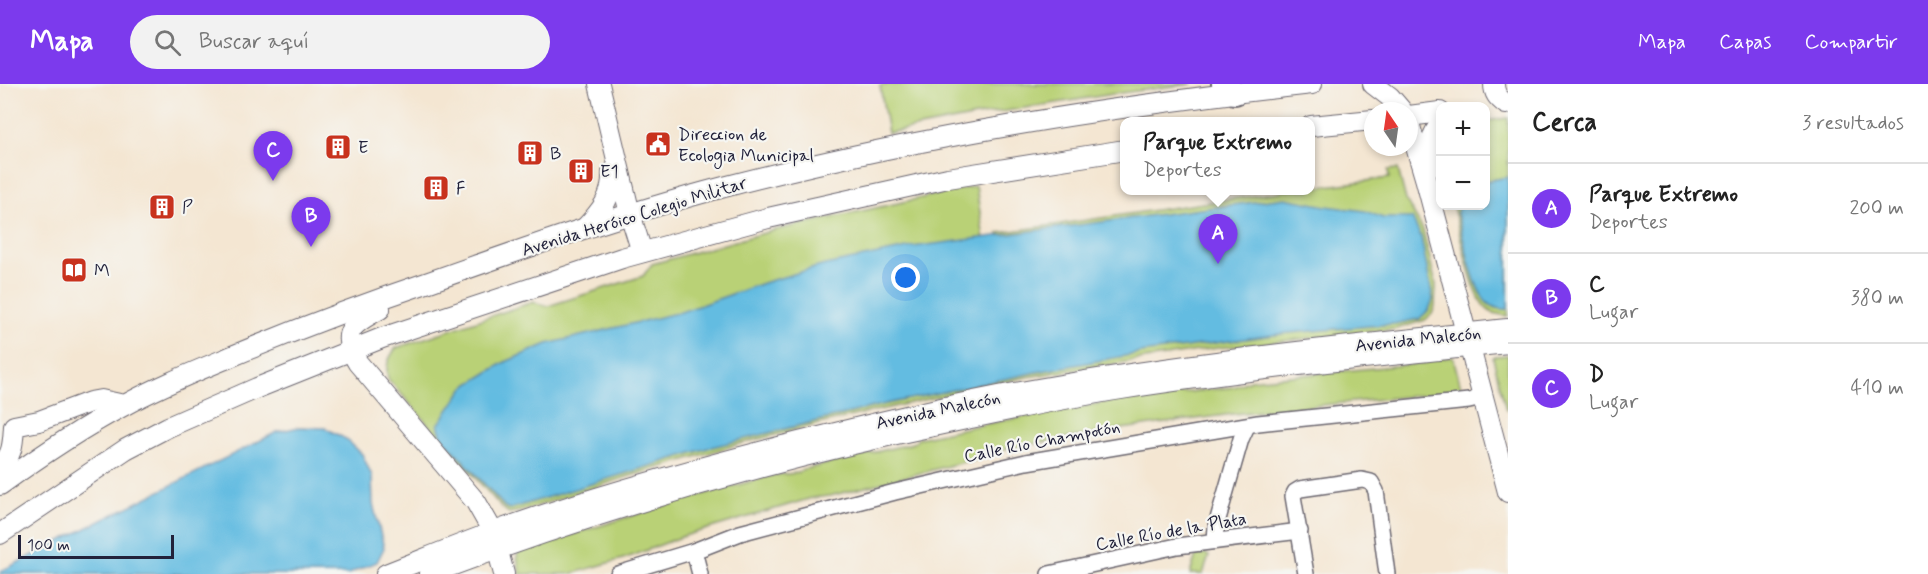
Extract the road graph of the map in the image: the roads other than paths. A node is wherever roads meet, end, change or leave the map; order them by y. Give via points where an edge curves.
1 (599, 84) edge
2 (1312, 84) edge
3 (1373, 84) edge
4 (1494, 84) edge
5 (1229, 88) edge
6 (1394, 102) edge
7 (1507, 104) edge
8 (1490, 106) edge
9 (1436, 113) edge
10 (1418, 115) edge
11 (1364, 121) edge
12 (1315, 126) edge
13 (1436, 130) edge
14 (1120, 151) edge
15 (1418, 154) edge
16 (618, 167) junction
17 (1426, 181) junction
18 (630, 214) junction
19 (585, 229) junction
20 (642, 252) junction
21 (400, 292) junction
22 (1456, 293) junction
23 (1505, 334) edge
24 (1468, 340) junction
25 (350, 350) junction
26 (1483, 398) junction
27 (124, 405) junction
28 (1247, 426) junction
29 (0, 466) edge
30 (0, 484) edge
31 (1508, 492) edge
32 (1300, 531) junction
33 (0, 534) edge
34 (496, 540) junction
35 (1215, 541) junction
36 (694, 551) junction
37 (386, 574) edge
38 (429, 574) edge
39 (504, 574) edge
40 (618, 574) edge
41 (700, 574) edge
42 (1049, 574) edge
43 (1306, 574) edge
44 (1387, 574) edge

1 - 16 main road
2 - 5 main road, Avenida Heróico Colegio Militar
3 - 6 main road
4 - 7 main road via 1498,98
5 - 18 main road, Avenida Heróico Colegio Militar via 922,141 745,182
7 - 8 main road
9 - 10 main road
11 - 12 main road
13 - 17 main road
14 - 20 main road, Avenida Heróico Colegio Militar via 883,191
15 - 17 main road
16 - 18 main road
16 - 19 main road via 612,173 606,202
17 - 22 main road
18 - 19 main road, Avenida Heróico Colegio Militar
18 - 20 main road
19 - 21 main road, Avenida Heróico Colegio Militar
20 - 25 main road, Avenida Heróico Colegio Militar
21 - 25 main road via 384,308 354,324 348,338
21 - 27 main road, Avenida Heróico Colegio Militar via 258,345
22 - 23 main road via 1481,321
22 - 24 main road
23 - 24 main road, Avenida Malecón
24 - 26 main road
24 - 34 main road, Avenida Malecón via 1120,389 1004,411 843,446
25 - 33 main road, Avenida Heróico Colegio Militar via 168,427 126,449
25 - 34 main road via 476,502
26 - 28 street, Calle Río Champotón
26 - 31 main road
27 - 29 main road via 90,402 14,426 11,452
27 - 30 main road, Avenida Heróico Colegio Militar via 68,437
28 - 35 street via 1228,482
28 - 36 street, Calle Río Champotón via 1026,462 751,530
32 - 35 street, Calle Río de la Plata
32 - 43 street
32 - 44 street via 1295,492 1362,480 1371,482 1376,491
34 - 37 main road, Avenida Malecón
34 - 38 main road, Avenida Malecón
34 - 39 main road
35 - 42 street, Calle Río de la Plata
36 - 40 street, Calle Río Champotón
36 - 41 street

